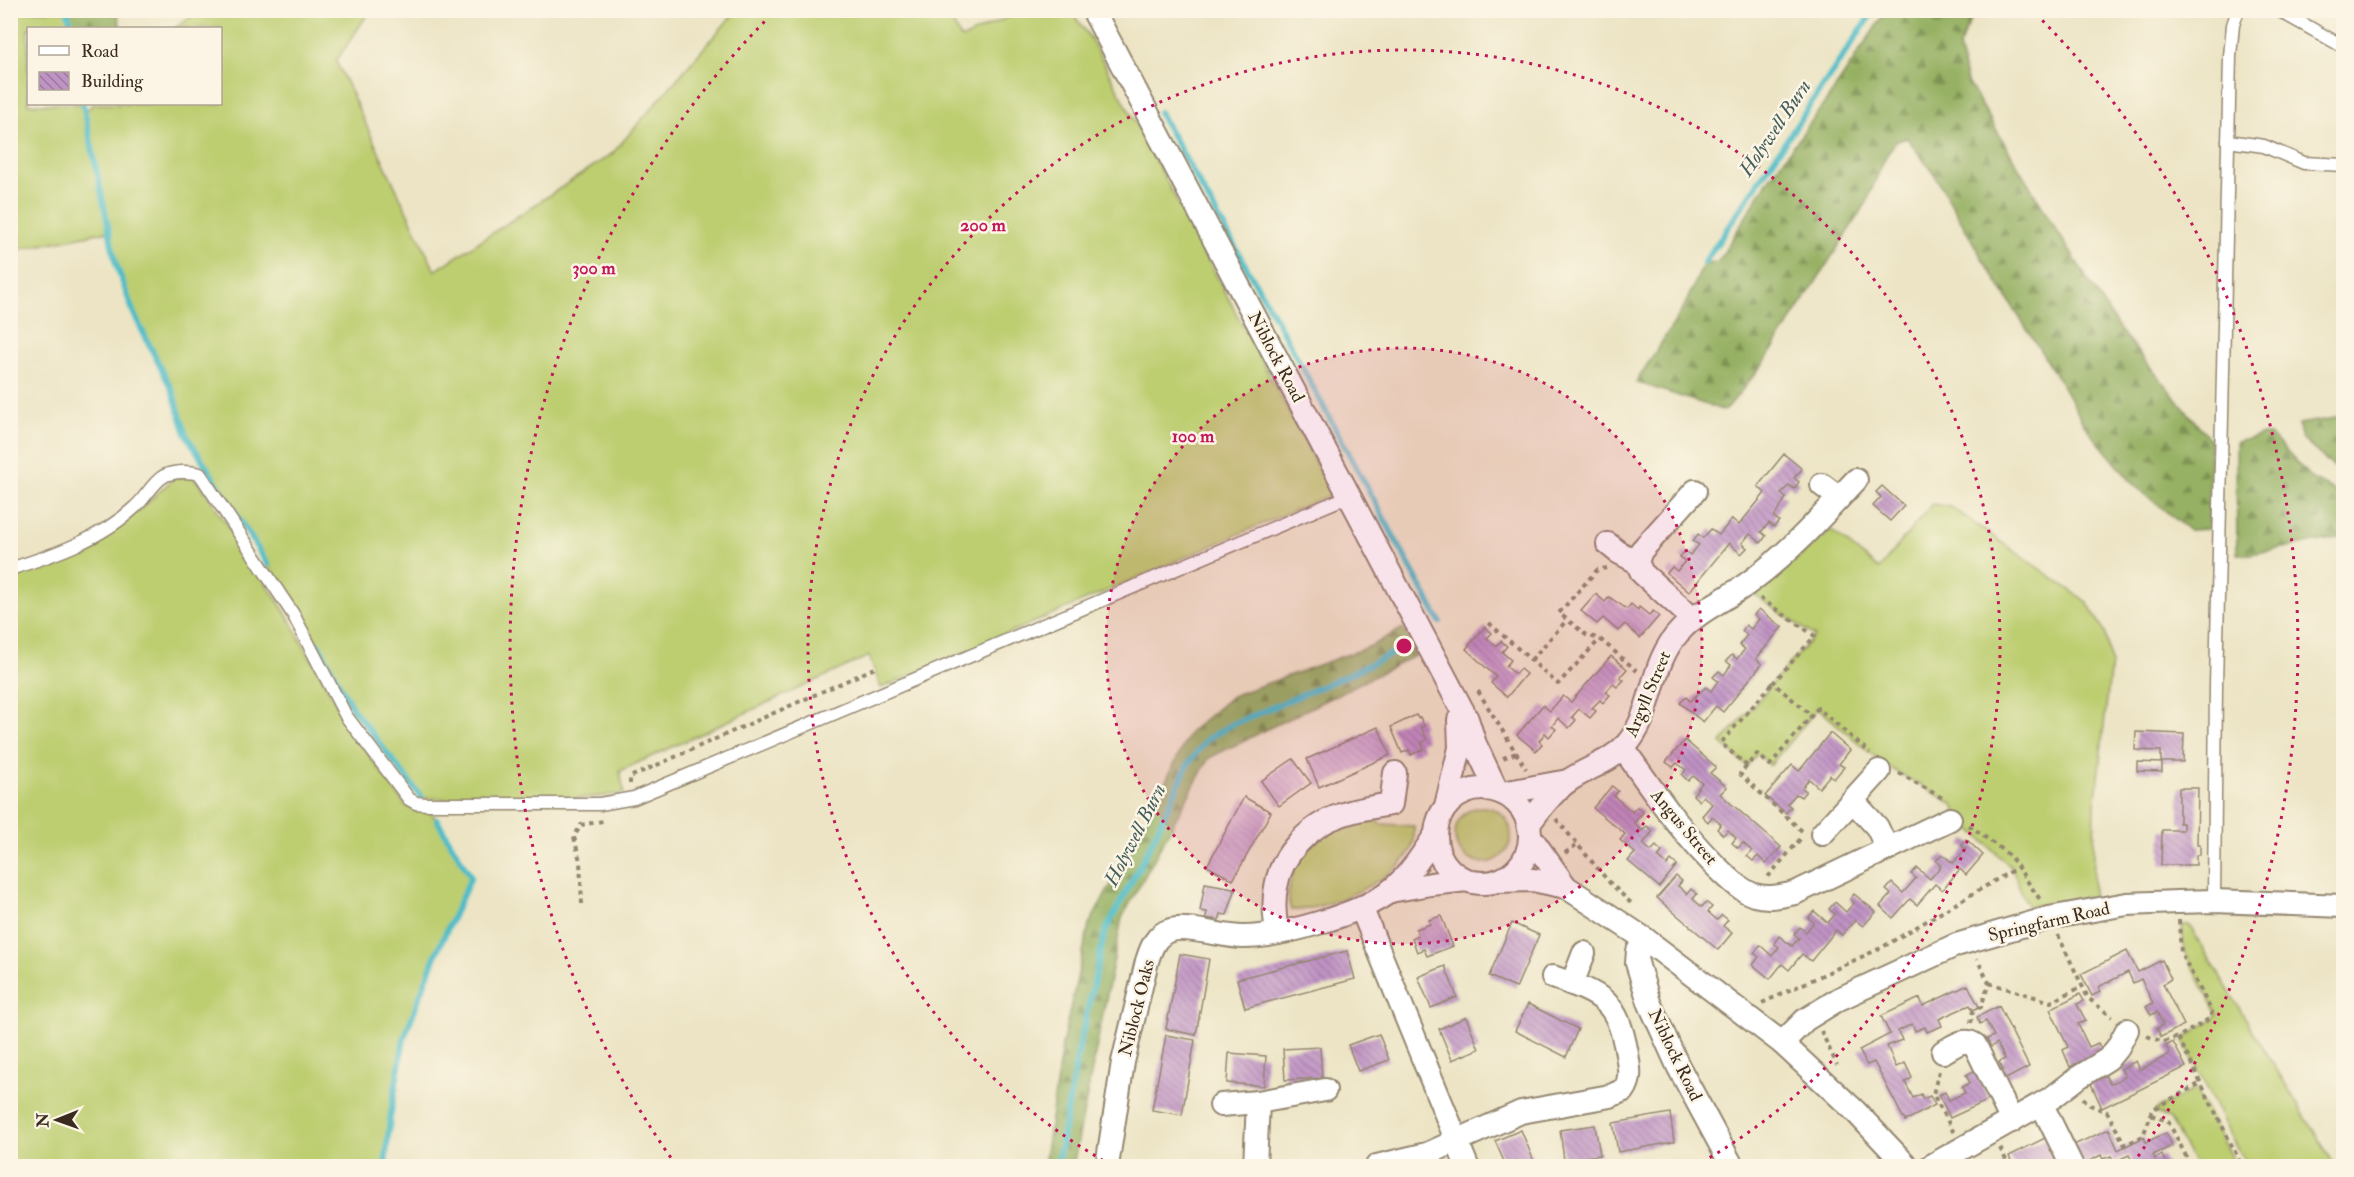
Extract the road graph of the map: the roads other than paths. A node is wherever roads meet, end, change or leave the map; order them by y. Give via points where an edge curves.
1 (1093, 10) edge
2 (2238, 10) edge
3 (2278, 10) edge
4 (2343, 47) edge
5 (2228, 141) junction
6 (2343, 165) edge
7 (1856, 480) dead end
8 (1695, 491) dead end
9 (1349, 496) junction
10 (1608, 544) dead end
11 (1637, 562) junction
12 (10, 569) edge
13 (1693, 619) junction
14 (1458, 703) junction
15 (1623, 748) junction
16 (1879, 771) dead end
17 (1395, 773) dead end
18 (1500, 792) junction
19 (1537, 796) junction
20 (1853, 801) junction
21 (1446, 807) junction
22 (1950, 819) dead end
23 (1529, 831) junction
24 (1436, 834) junction
25 (1822, 834) road end
26 (1887, 848) junction
27 (1467, 880) junction
28 (1497, 881) junction
29 (1566, 887) junction
30 (1390, 891) junction
31 (2214, 901) junction
32 (2343, 906) edge
33 (1361, 907) junction
34 (1277, 933) junction
35 (1645, 939) junction
36 (1584, 952) dead end
37 (2127, 1030) road end
38 (1782, 1043) junction
39 (1943, 1052) road end
40 (1325, 1090) dead end
41 (1258, 1102) junction
42 (1221, 1105) dead end
43 (2042, 1105) junction
44 (2012, 1121) junction
45 (1456, 1141) junction
46 (1107, 1167) edge
47 (1255, 1167) edge
48 (1377, 1167) edge
49 (1467, 1167) edge
50 (1732, 1167) edge
51 (1907, 1167) edge
52 (1931, 1167) edge
53 (2072, 1167) edge

1 - 9 street, Niblock Road
2 - 5 lane via 2230,56
3 - 4 lane
5 - 6 lane via 2265,146 2304,163
5 - 31 lane
7 - 13 street, Argyll Street via 1831,491 1799,541 1743,586
8 - 11 street via 1641,551
9 - 12 lane via 634,798 600,804 426,804 409,800 346,716 292,614 200,474 188,471 163,477 135,508 99,533 50,557
9 - 14 street, Niblock Road
10 - 11 street
11 - 13 street via 1642,573
13 - 15 street, Argyll Street via 1664,651 1636,730
14 - 18 street, Niblock Road via 1484,766
14 - 21 street, Niblock Road via 1460,748
15 - 19 street, Argyll Street
15 - 26 street, Angus Street via 1697,847 1738,886 1753,894 1773,897 1795,893
16 - 20 street
17 - 34 street via 1391,804 1326,821 1292,851 1276,885
18 - 19 street
18 - 21 street via 1471,790
18 - 23 street via 1517,804
19 - 23 street, Argyll Street
20 - 25 street
20 - 26 street via 1877,827
21 - 24 street
22 - 26 street
23 - 28 street via 1527,851 1520,864
23 - 29 street
24 - 27 street via 1444,863
24 - 30 street, Niblock Oaks via 1420,859
27 - 28 street
27 - 30 street, Niblock Oaks
28 - 29 street via 1533,880
29 - 35 street
30 - 33 street, Niblock Oaks
31 - 32 street, Springfarm Road
31 - 38 street, Springfarm Road via 2127,904 2049,918 1968,941 1839,999 1805,1020
33 - 34 street, Niblock Oaks
33 - 45 street
34 - 46 street, Niblock Oaks via 1243,937 1173,929 1152,945 1123,1062
35 - 38 street
35 - 50 street, Niblock Road via 1637,963 1649,1002
36 - 45 street via 1563,981 1599,997 1616,1013 1629,1063 1630,1076 1624,1090 1521,1112
37 - 43 street via 2108,1059
38 - 51 street via 1855,1111
39 - 44 street via 1967,1041 1977,1048
40 - 41 street
41 - 42 street
41 - 47 street
43 - 44 street
43 - 53 street
44 - 52 street
45 - 48 street via 1427,1154
45 - 49 street

